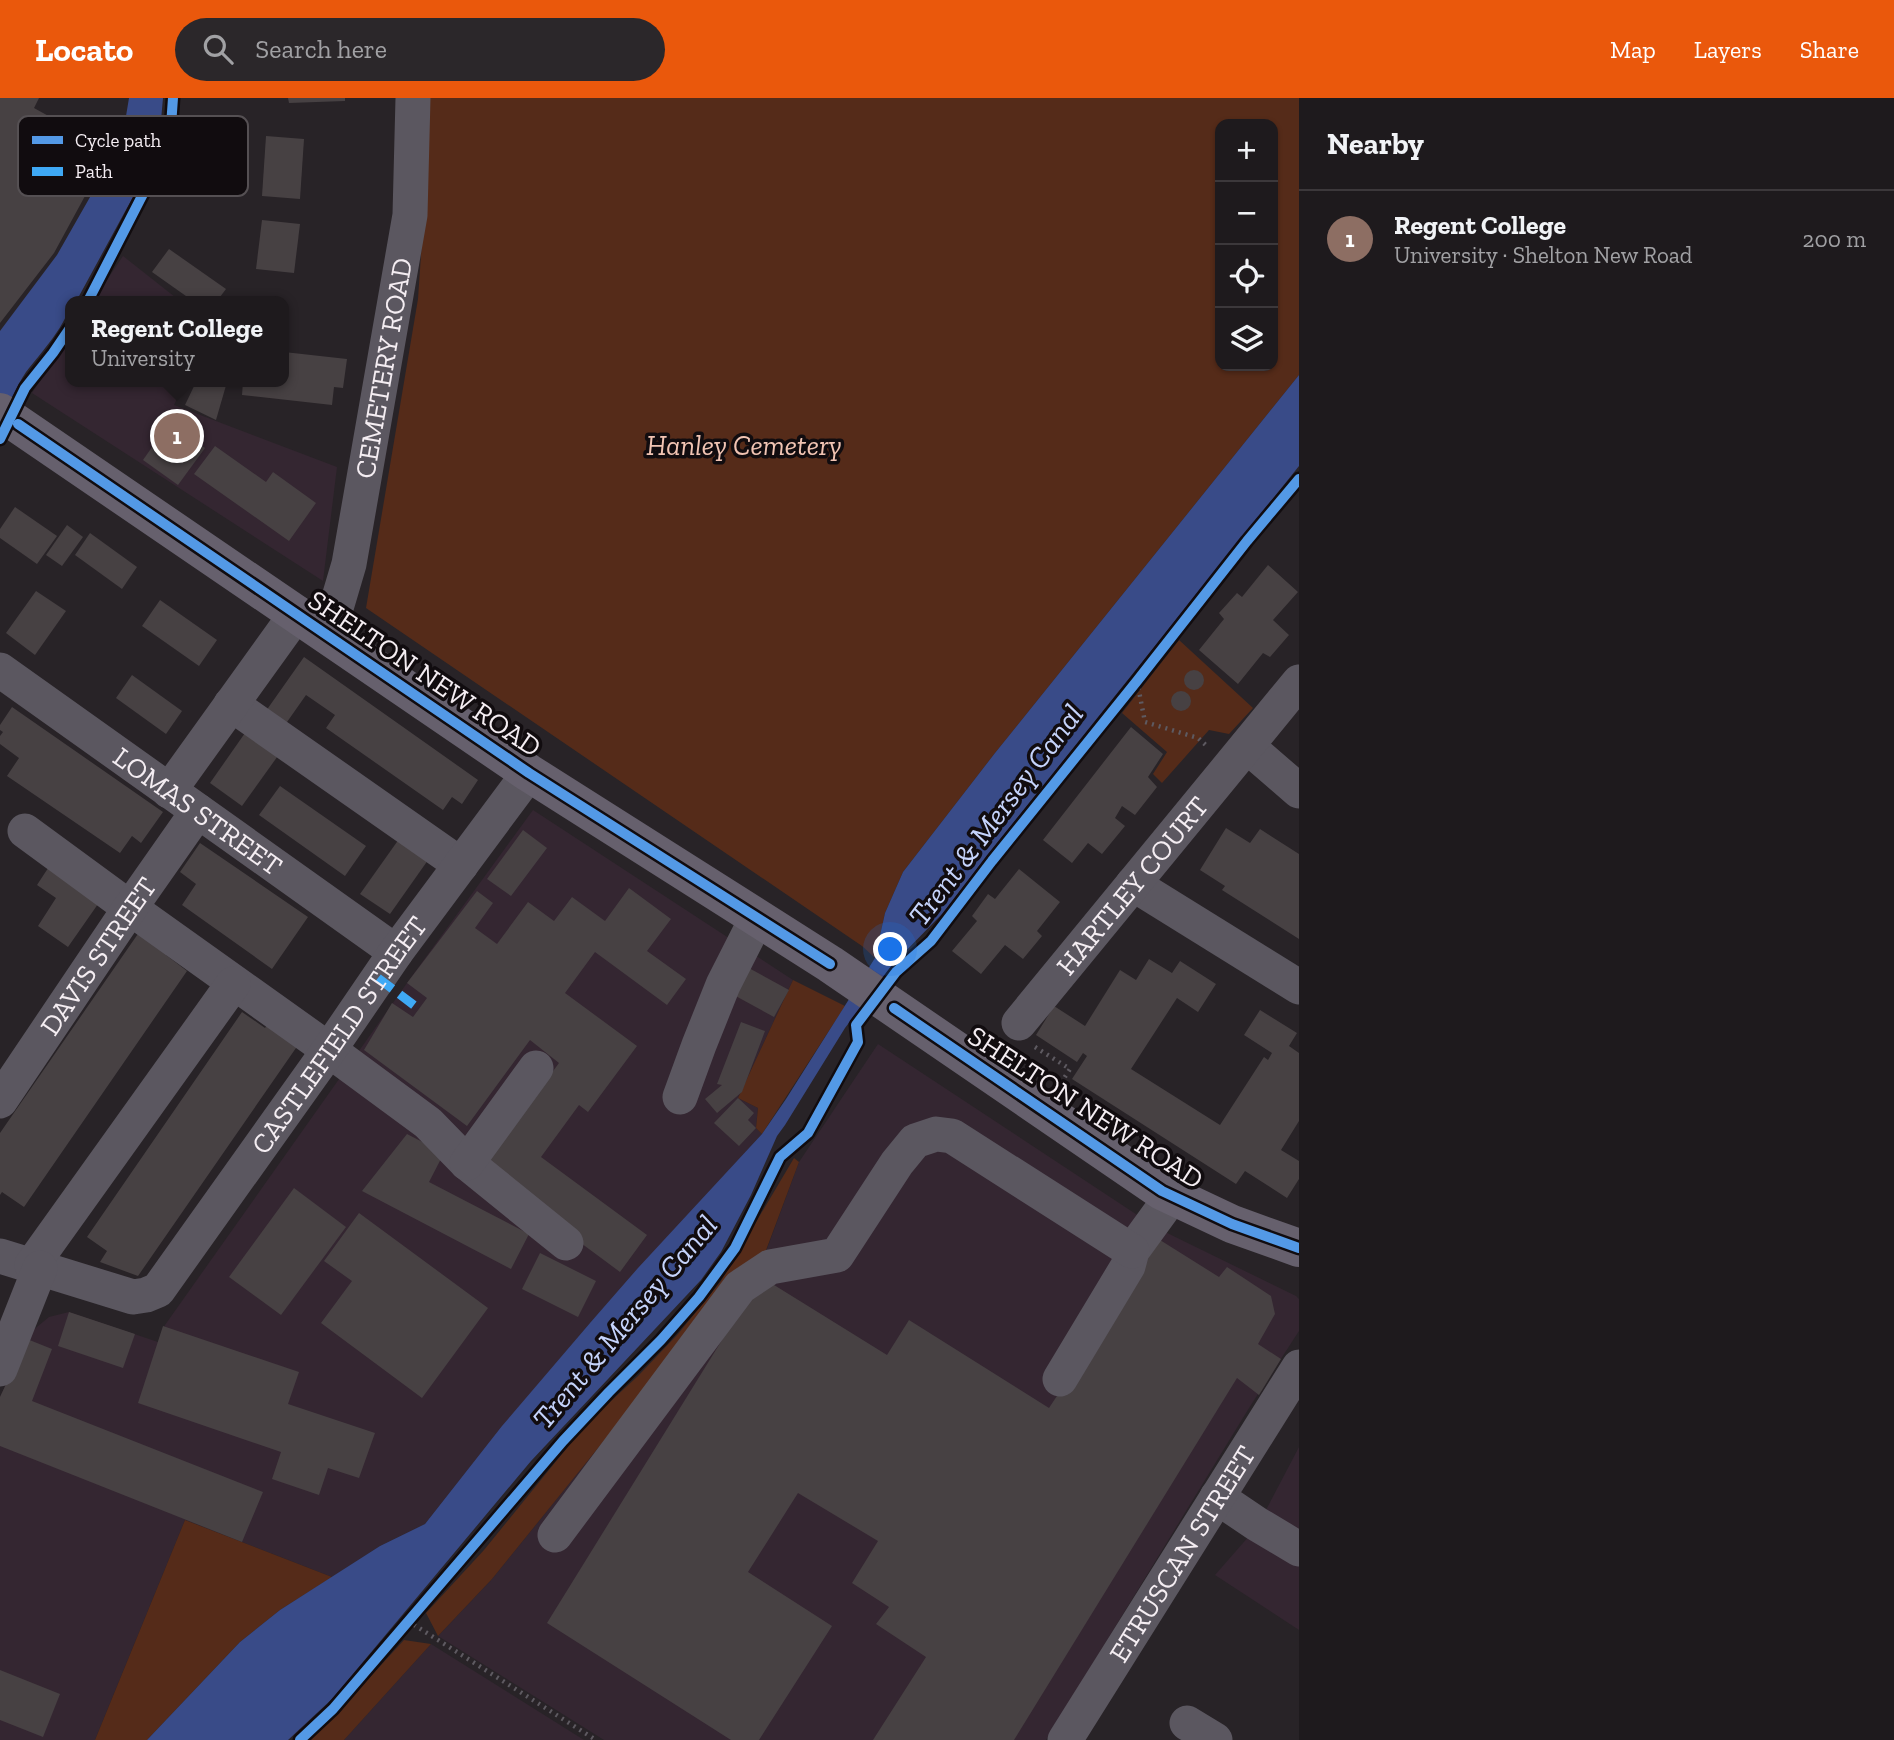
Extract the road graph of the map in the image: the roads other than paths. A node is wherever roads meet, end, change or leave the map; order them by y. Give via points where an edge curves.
1 (413, 98) edge
2 (9, 418) edge
3 (297, 613) junction
4 (328, 635) junction
5 (0, 670) edge
6 (1299, 682) edge
7 (231, 704) junction
8 (1239, 755) junction
9 (529, 773) junction
10 (169, 791) junction
11 (1299, 791) edge
12 (198, 811) junction
13 (25, 831) dead end
14 (461, 865) junction
15 (1133, 884) junction
16 (130, 908) junction
17 (757, 918) junction
18 (396, 952) junction
19 (233, 984) junction
20 (1299, 987) edge
21 (1019, 1023) road end
22 (329, 1050) junction
23 (536, 1068) dead end
24 (680, 1097) dead end
25 (0, 1101) edge
26 (467, 1163) junction
27 (1172, 1196) junction
28 (566, 1243) dead end
29 (1299, 1248) edge
30 (1132, 1251) junction
31 (24, 1263) edge
32 (1299, 1367) edge
33 (0, 1370) edge
34 (1060, 1379) dead end
35 (1217, 1497) junction
36 (555, 1535) dead end
37 (1299, 1549) edge
38 (1072, 1738) edge

1 - 4 street, CEMETERY ROAD via 410,215 349,564
2 - 3 main road, SHELTON NEW ROAD
3 - 4 main road, SHELTON NEW ROAD
3 - 7 street
4 - 9 main road, SHELTON NEW ROAD
5 - 10 street, LOMAS STREET
6 - 8 street, HARTLEY COURT
7 - 10 street
7 - 14 street
8 - 11 street
8 - 15 street, HARTLEY COURT
9 - 14 street, CASTLEFIELD STREET
9 - 17 main road, SHELTON NEW ROAD
10 - 12 street, LOMAS STREET
12 - 16 street, DAVIS STREET
12 - 18 street, LOMAS STREET
13 - 16 street
14 - 18 street, CASTLEFIELD STREET
15 - 20 street
15 - 21 street, HARTLEY COURT
16 - 19 street
16 - 25 street, DAVIS STREET
17 - 24 street via 723,985
17 - 27 main road, SHELTON NEW ROAD
18 - 22 street, CASTLEFIELD STREET
19 - 22 street
19 - 31 street
22 - 26 street via 428,1123
22 - 31 street, CASTLEFIELD STREET via 158,1290 133,1297
23 - 26 street
26 - 28 street
27 - 29 main road, SHELTON NEW ROAD via 1231,1224
27 - 30 street
30 - 34 street via 1128,1266
30 - 36 street via 952,1136 936,1134 915,1141 837,1255 770,1267 740,1287
31 - 33 street
32 - 35 street, ETRUSCAN STREET
35 - 37 street
35 - 38 street, ETRUSCAN STREET

